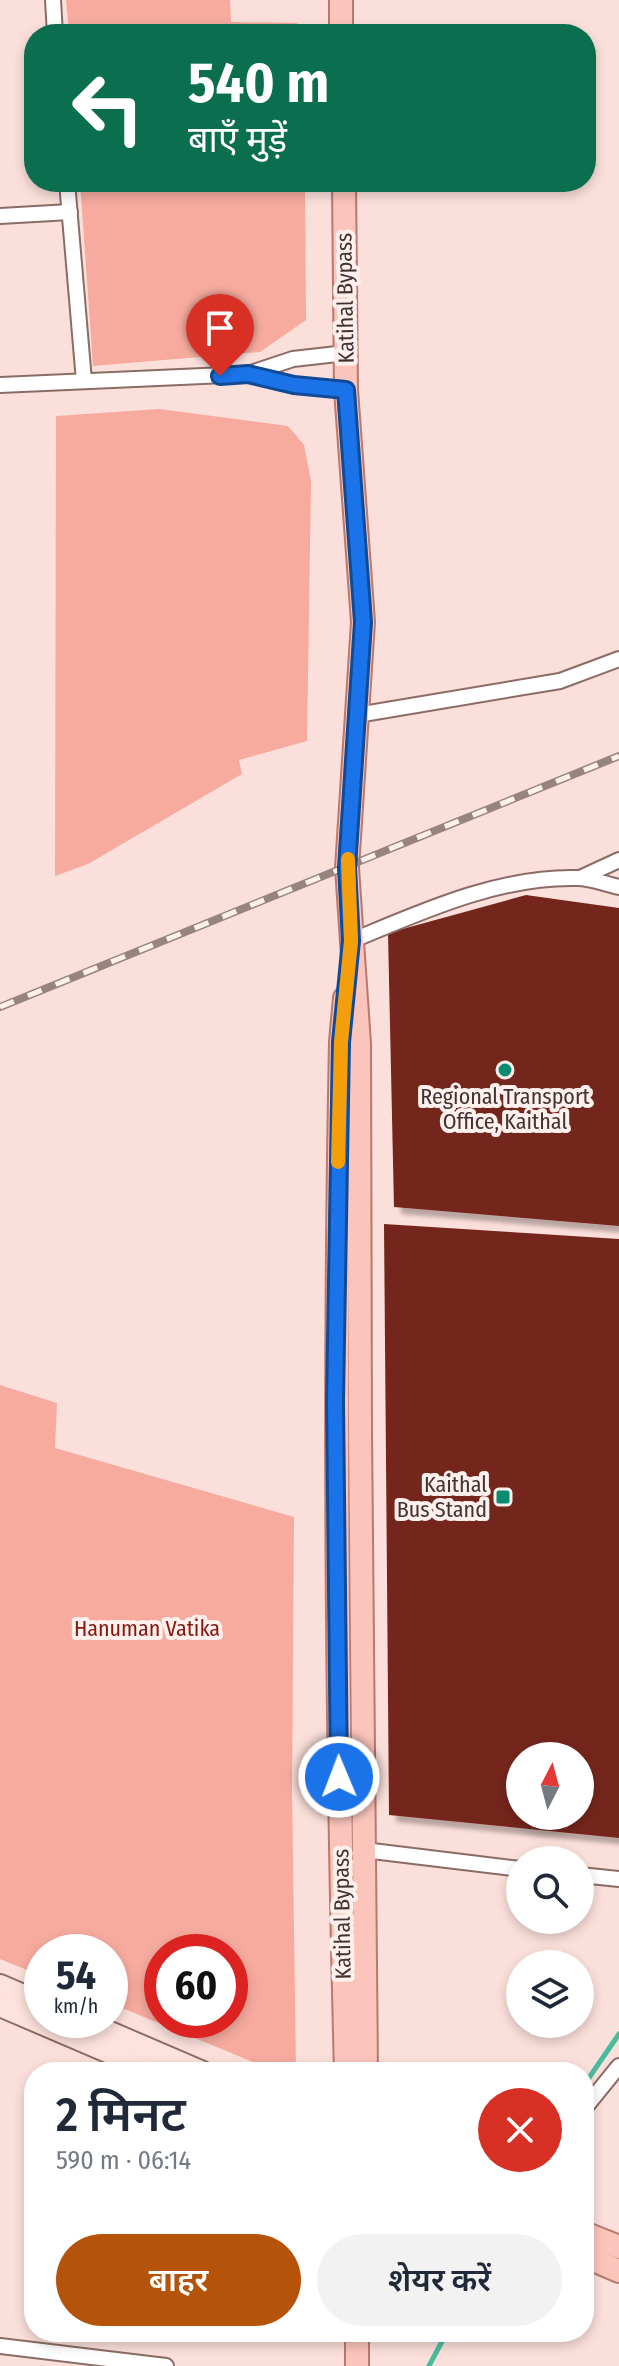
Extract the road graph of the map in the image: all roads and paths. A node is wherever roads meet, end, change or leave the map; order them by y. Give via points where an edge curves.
1 (53, 0) edge
2 (341, 0) edge
3 (54, 24) edge
4 (341, 24) edge
5 (68, 192) edge
6 (344, 192) edge
7 (70, 212) junction
8 (0, 216) edge
9 (346, 353) junction
10 (248, 374) junction
11 (84, 381) junction
12 (0, 385) edge
13 (346, 390) junction
14 (619, 659) edge
15 (357, 715) junction
16 (619, 860) edge
17 (580, 878) junction
18 (619, 887) edge
19 (351, 941) junction
20 (364, 1850) junction
21 (506, 1867) edge
22 (594, 1876) edge
23 (619, 1879) edge
24 (0, 1985) edge
25 (24, 1995) edge
26 (0, 2006) edge
27 (124, 2038) edge
28 (119, 2062) edge
29 (180, 2062) edge
30 (346, 2062) edge
31 (366, 2062) edge
32 (619, 2066) edge
33 (594, 2097) edge
34 (594, 2237) edge
35 (619, 2247) edge
36 (594, 2260) edge
37 (619, 2271) edge
38 (357, 2342) edge
39 (0, 2346) edge
40 (166, 2366) edge
41 (357, 2366) edge

1 - 3 street
2 - 4 main road
5 - 7 street
6 - 9 main road, Katihal Bypass
7 - 8 street
7 - 11 street
9 - 10 street via 293,359
9 - 13 main road, Katihal Bypass
10 - 11 street
10 - 13 street
11 - 12 street
13 - 15 main road, Katihal Bypass via 363,622
14 - 15 street via 560,681
15 - 19 main road, Katihal Bypass via 347,868
16 - 17 street
17 - 18 street
17 - 19 street via 507,886
19 - 20 main road, Katihal Bypass via 359,1044
19 - 30 main road, Katihal Bypass via 341,1042 336,1309
20 - 21 street
20 - 31 main road, Katihal Bypass
22 - 23 street
24 - 25 main road
26 - 28 main road
27 - 29 main road
32 - 33 street
34 - 35 main road
36 - 37 main road
38 - 41 main road
39 - 40 street

